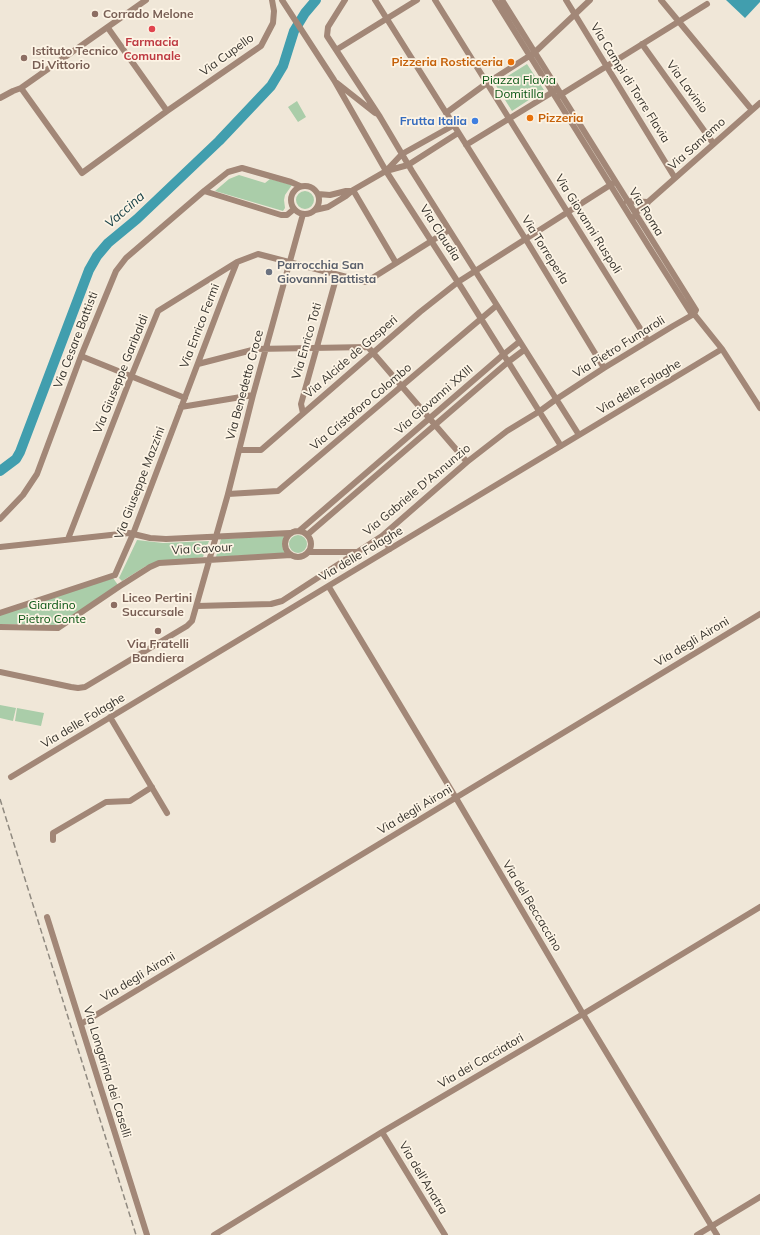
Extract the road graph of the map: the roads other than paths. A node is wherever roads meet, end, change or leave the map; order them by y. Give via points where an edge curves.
1 (145, 0) edge
2 (272, 0) edge
3 (282, 0) edge
4 (345, 0) edge
5 (375, 0) edge
6 (417, 0) edge
7 (435, 0) edge
8 (495, 0) edge
9 (502, 0) edge
10 (566, 0) edge
11 (590, 0) edge
12 (661, 0) edge
13 (707, 4) dead end
14 (575, 14) junction
15 (387, 18) junction
16 (679, 22) junction
17 (108, 28) junction
18 (642, 44) junction
19 (336, 50) junction
20 (532, 54) junction
21 (607, 67) junction
22 (334, 80) junction
23 (487, 83) junction
24 (21, 88) junction
25 (556, 94) junction
26 (0, 98) edge
27 (760, 103) edge
28 (752, 110) junction
29 (167, 111) junction
30 (446, 113) junction
31 (380, 117) junction
32 (509, 119) junction
33 (454, 125) junction
34 (458, 133) junction
35 (713, 143) junction
36 (466, 145) junction
37 (402, 154) junction
38 (408, 165) junction
39 (386, 170) junction
40 (675, 178) junction
41 (613, 184) junction
42 (300, 186) junction
43 (204, 191) junction
44 (352, 191) junction
45 (318, 194) junction
46 (627, 201) junction
47 (648, 202) junction
48 (294, 209) junction
49 (315, 210) junction
50 (569, 213) junction
51 (303, 214) junction
52 (633, 217) junction
53 (449, 230) junction
54 (526, 240) junction
55 (431, 241) junction
56 (237, 262) junction
57 (290, 262) junction
58 (396, 263) junction
59 (474, 271) junction
60 (337, 275) junction
61 (458, 282) junction
62 (496, 306) junction
63 (694, 314) junction
64 (482, 318) junction
65 (648, 341) junction
66 (519, 342) junction
67 (316, 348) junction
68 (266, 349) junction
69 (722, 349) junction
70 (524, 350) junction
71 (373, 352) junction
72 (504, 354) junction
73 (81, 356) junction
74 (508, 362) junction
75 (198, 364) junction
76 (604, 368) junction
77 (131, 377) junction
78 (402, 387) junction
79 (252, 395) junction
80 (184, 398) junction
81 (555, 400) junction
82 (181, 407) junction
83 (760, 408) edge
84 (540, 411) junction
85 (303, 413) junction
86 (429, 418) junction
87 (435, 425) junction
88 (579, 435) junction
89 (561, 446) junction
90 (239, 450) junction
91 (467, 462) junction
92 (363, 475) junction
93 (368, 482) junction
94 (228, 494) junction
95 (0, 519) edge
96 (299, 531) junction
97 (290, 533) junction
98 (133, 534) junction
99 (307, 535) junction
100 (216, 536) junction
101 (382, 536) junction
102 (68, 539) junction
103 (0, 547) edge
104 (390, 549) junction
105 (308, 552) junction
106 (358, 552) junction
107 (291, 555) junction
108 (208, 560) junction
109 (114, 575) junction
110 (120, 586) junction
111 (329, 587) junction
112 (197, 606) junction
113 (0, 613) edge
114 (760, 614) edge
115 (0, 627) edge
116 (0, 672) edge
117 (110, 717) junction
118 (11, 777) dead end
119 (152, 787) junction
120 (456, 798) junction
121 (167, 813) dead end
122 (52, 840) dead end
123 (760, 908) edge
124 (47, 917) dead end
125 (584, 1014) junction
126 (81, 1024) junction
127 (382, 1132) junction
128 (760, 1197) edge
129 (712, 1226) junction
130 (147, 1235) edge
131 (214, 1235) edge
132 (445, 1235) edge
133 (697, 1235) edge
134 (717, 1235) edge

1 - 17 street
2 - 29 street, Via Cupello via 273,23 261,46
3 - 22 street
4 - 19 street, Via Claudia via 327,31
5 - 15 street
6 - 15 street
7 - 23 street
8 - 20 street, Via Roma
9 - 20 street, Via Roma
10 - 14 street, Via Campi di Torre Flavia
11 - 14 street
12 - 16 street
13 - 16 street
14 - 20 street
14 - 21 street, Via Campi di Torre Flavia
15 - 19 street
15 - 30 street
16 - 18 street
16 - 28 street
17 - 24 street
17 - 29 street
18 - 21 street
18 - 35 street, Via Lavinio
19 - 31 street, Via Claudia
20 - 23 street
20 - 25 street, Via Roma
21 - 25 street
21 - 40 street, Via Campi di Torre Flavia
22 - 31 street, Via Claudia
22 - 39 street, Via Claudia
23 - 30 street
23 - 32 street
24 - 26 street
24 - 29 street, Via Cupello via 82,173
25 - 32 street
25 - 41 street, Via Roma
27 - 28 street, Via Sanremo
28 - 35 street, Via Sanremo
30 - 33 street, Via Torreperla
31 - 37 street, Via Claudia
32 - 36 street
32 - 50 street, Via Giovanni Ruspoli
33 - 34 street, Via Torreperla
33 - 37 street
34 - 36 street, Via Torreperla
34 - 38 street
35 - 40 street, Via Sanremo
36 - 54 street, Via Torreperla
37 - 38 street, Via Claudia
37 - 39 street
38 - 39 street
38 - 53 street, Via Claudia
39 - 44 street
39 - 55 street, Via Claudia
40 - 47 street, Via Sanremo
41 - 46 street, Via Roma
41 - 50 street, Via Alcide de Gasperi
41 - 52 street, Via Roma
42 - 43 street, Via Cesare Battisti via 242,168 228,172
42 - 45 street via 309,186
42 - 48 street via 291,196
43 - 48 street via 282,216
43 - 73 street, Via Cesare Battisti via 119,266
44 - 45 street via 330,195
44 - 49 street via 326,208
44 - 58 street
45 - 49 street via 319,203
46 - 47 street
46 - 52 street, Via Roma
47 - 52 street, Via Sanremo
48 - 51 street
49 - 51 street
50 - 54 street, Via Alcide de Gasperi
50 - 65 street, Via Giovanni Ruspoli
51 - 57 street, Via Benedetto Croce
52 - 63 street, Via Roma via 696,310
53 - 55 street, Via Giuseppe Garibaldi
53 - 59 street, Via Claudia
54 - 59 street, Via Alcide de Gasperi
54 - 76 street, Via Torreperla
55 - 58 street, Via Giuseppe Garibaldi
55 - 61 street, Via Claudia
56 - 57 street, Via Giuseppe Garibaldi via 258,254
56 - 75 street, Via Enrico Fermi
56 - 77 street, Via Giuseppe Garibaldi via 158,312
57 - 60 street, Via Giuseppe Garibaldi
57 - 68 street, Via Benedetto Croce
58 - 60 street, Via Giuseppe Garibaldi via 366,282
59 - 61 street, Via Alcide de Gasperi
59 - 62 street, Via Claudia
60 - 67 street, Via Enrico Toti
61 - 64 street, Via Claudia
61 - 71 street, Via Alcide de Gasperi
62 - 64 street, Via Cristoforo Colombo
62 - 66 street, Via Claudia
63 - 65 street, Via Pietro Fumaroli
63 - 69 street, Via Roma
64 - 72 street, Via Claudia
64 - 78 street, Via Cristoforo Colombo
65 - 76 street, Via Pietro Fumaroli
66 - 70 street, Via Claudia
66 - 72 street, Via Giovanni XXIII
67 - 68 street
67 - 71 street via 363,346
67 - 85 street, Via Enrico Toti via 302,404
68 - 75 street via 256,349
68 - 79 street, Via Benedetto Croce
69 - 83 street, Via Roma
69 - 88 street, Via delle Folaghe
70 - 74 street, Via Giovanni XXIII
70 - 81 street, Via Claudia
71 - 78 street
71 - 85 street, Via Alcide de Gasperi
72 - 74 street, Via Claudia
72 - 86 street, Via Giovanni XXIII
73 - 77 street
73 - 95 street, Via Cesare Battisti via 37,474 25,492
74 - 84 street, Via Claudia
74 - 87 street, Via Giovanni XXIII
75 - 80 street, Via Enrico Fermi
76 - 81 street, Via Pietro Fumaroli
77 - 80 street
77 - 102 street, Via Giuseppe Garibaldi
78 - 86 street
78 - 94 street, Via Cristoforo Colombo via 278,491
79 - 82 street
79 - 90 street, Via Benedetto Croce
80 - 82 street, Via Giuseppe Mazzini
81 - 84 street, Via Gabriele D'Annunzio
81 - 88 street, Via Claudia
82 - 98 street, Via Giuseppe Mazzini
84 - 89 street, Via Claudia
84 - 91 street, Via Gabriele D'Annunzio via 507,431
85 - 90 street, Via Alcide de Gasperi via 261,450
86 - 87 street
86 - 92 street, Via Giovanni XXIII
87 - 91 street
87 - 93 street, Via Giovanni XXIII
88 - 89 street, Via delle Folaghe
89 - 104 street, Via delle Folaghe
90 - 94 street, Via Benedetto Croce
91 - 101 street, Via Gabriele D'Annunzio
92 - 93 street
92 - 96 street, Via Giovanni XXIII
93 - 99 street, Via Giovanni XXIII
94 - 100 street, Via Benedetto Croce
96 - 97 street
96 - 99 street
97 - 100 street
97 - 107 street via 284,544
98 - 100 street via 160,539
98 - 102 street
98 - 109 street, Via Giuseppe Mazzini
99 - 105 street via 310,545
100 - 108 street, Via Benedetto Croce
101 - 104 street
101 - 106 street, Via Gabriele D'Annunzio
102 - 103 street
104 - 111 street, Via delle Folaghe
105 - 106 street
105 - 107 street via 298,557
106 - 112 street, Via Gabriele D'Annunzio via 278,603
107 - 108 street, Via Cavour
108 - 110 street, Via Cavour via 159,563
108 - 112 street
109 - 110 street
109 - 113 street
110 - 115 street, Via Cavour via 58,628
111 - 117 street, Via delle Folaghe
111 - 120 street, Via del Beccaccino
112 - 116 street via 189,624 85,687 71,687
114 - 120 street, Via degli Aironi
117 - 118 street, Via delle Folaghe
117 - 119 street
119 - 121 street
119 - 122 street via 130,801 106,802 53,833
120 - 125 street, Via del Beccaccino
120 - 126 street, Via degli Aironi
123 - 125 street, Via dei Cacciatori
124 - 126 street, Via Longarina dei Caselli
125 - 127 street, Via dei Cacciatori
125 - 129 street, Via del Beccaccino
126 - 130 street, Via Longarina dei Caselli
127 - 131 street, Via dei Cacciatori
127 - 132 street, Via dell'Anatra
128 - 129 street
129 - 133 street
129 - 134 street, Via del Beccaccino

